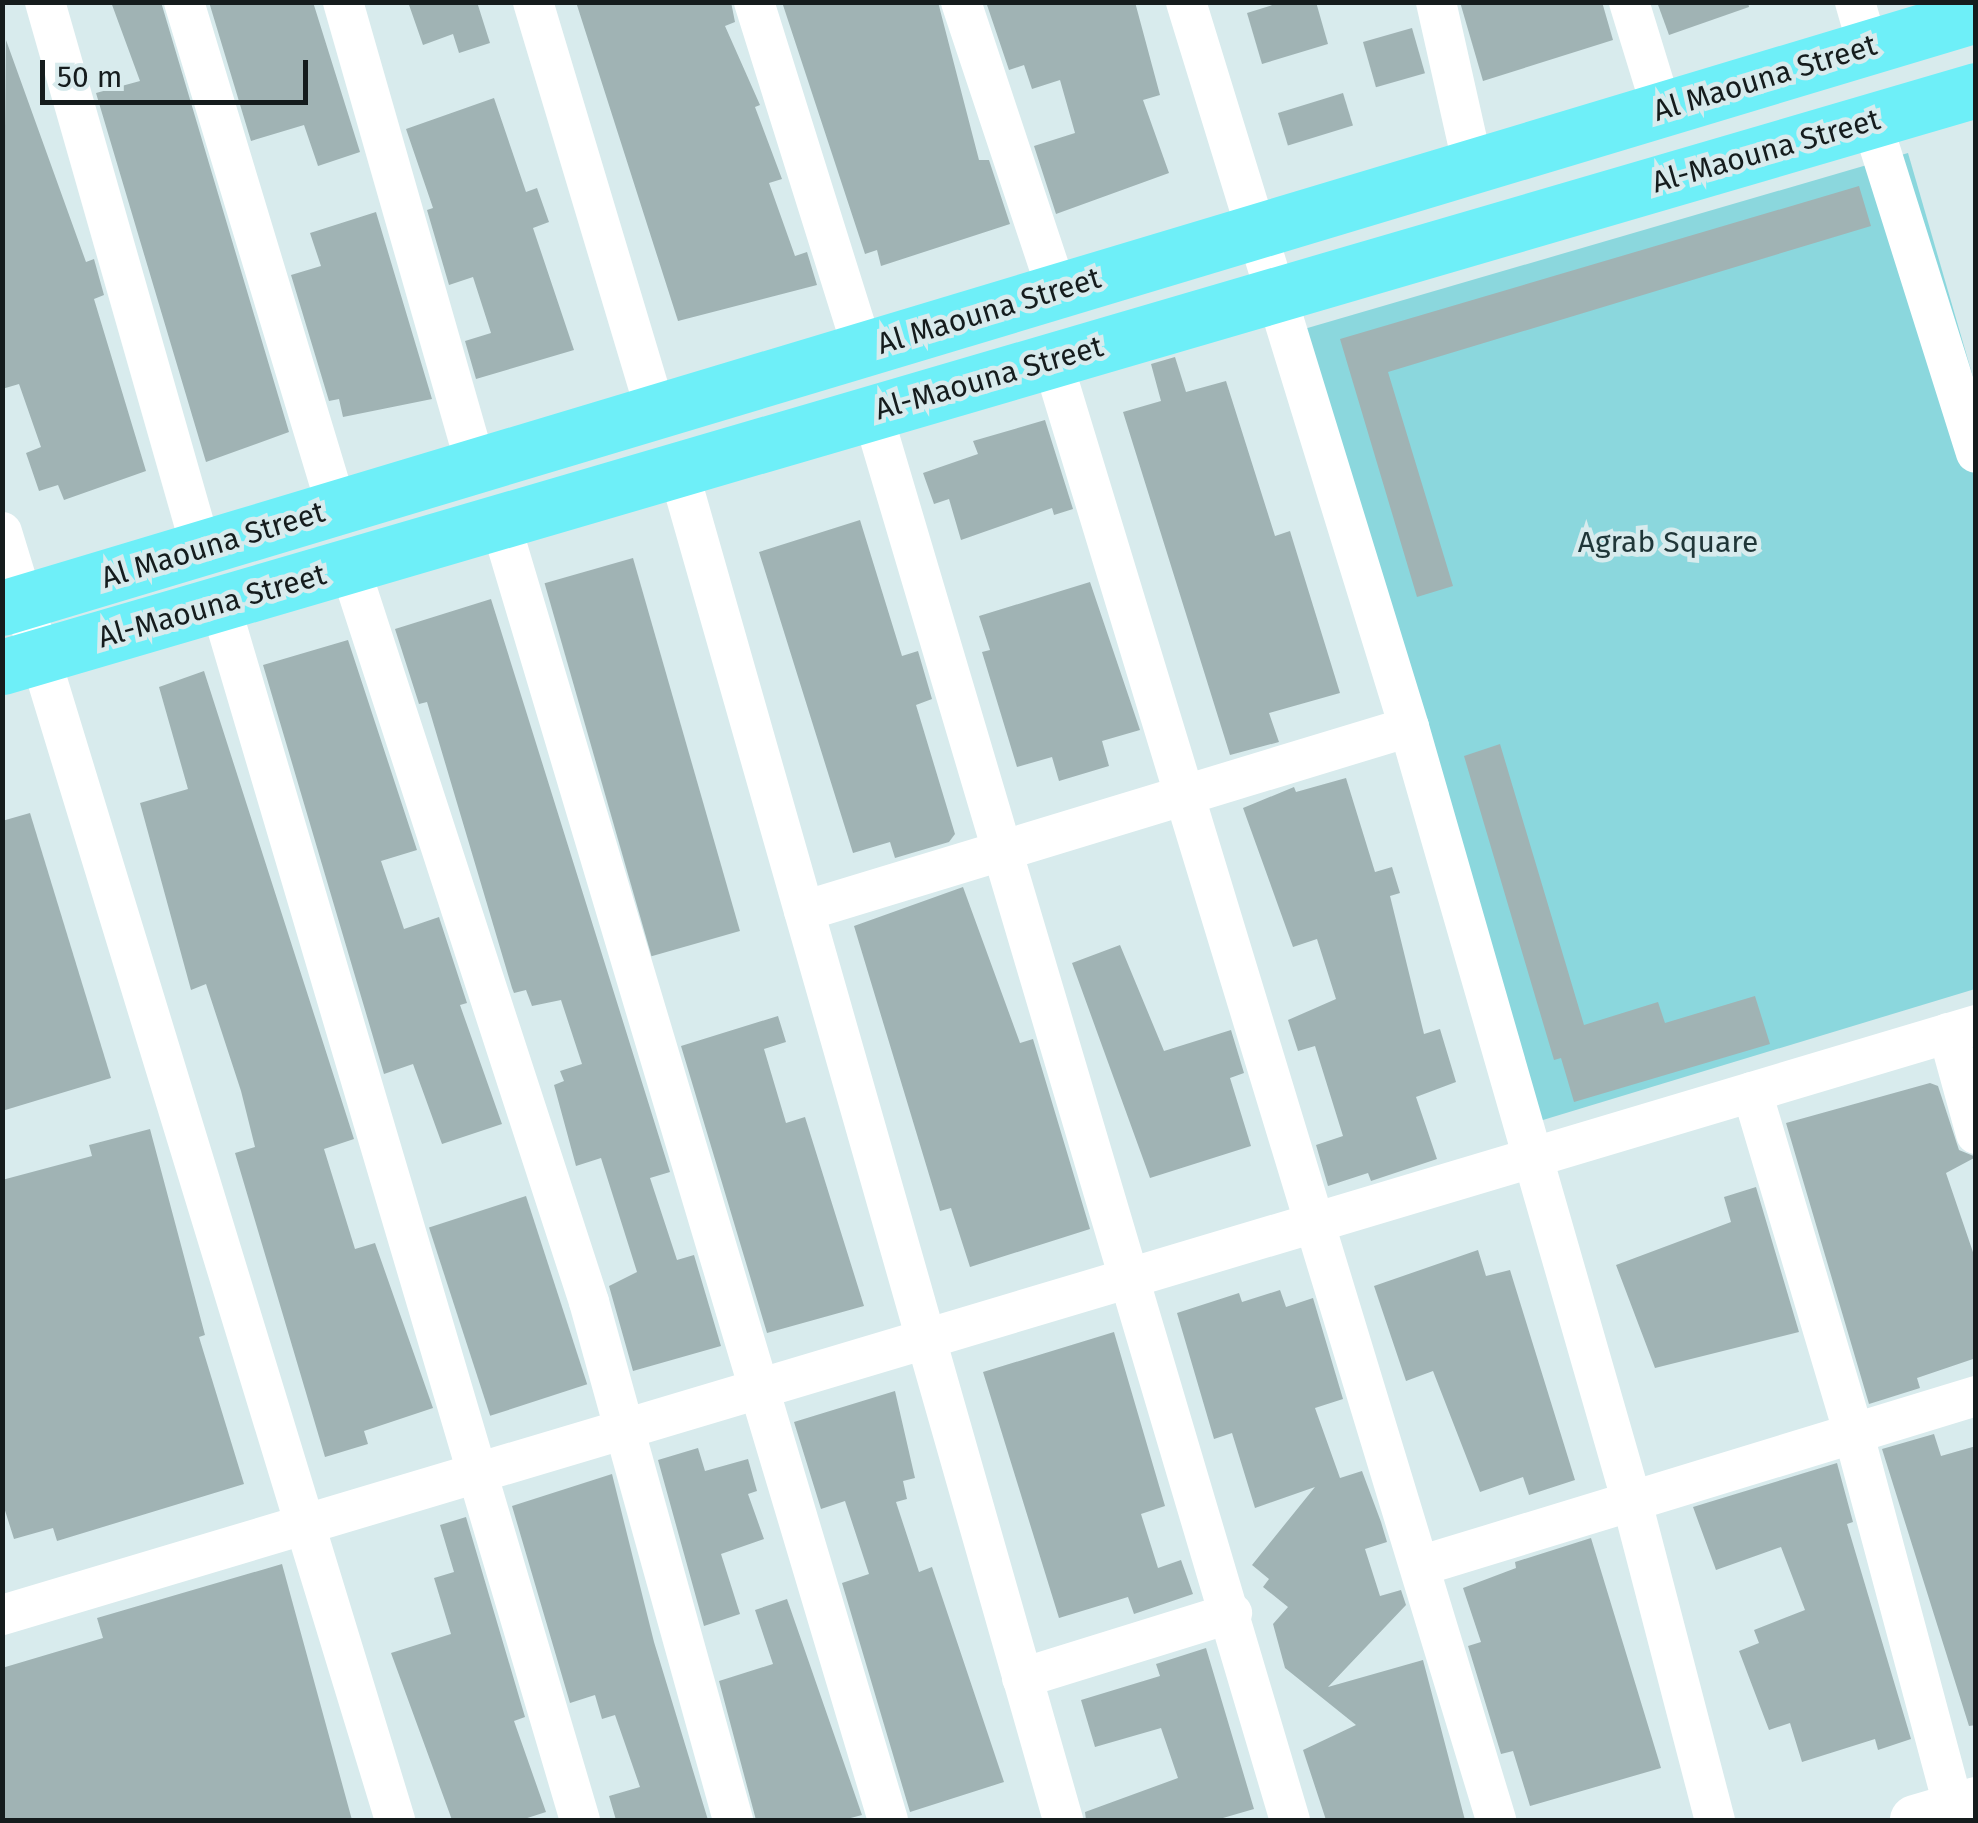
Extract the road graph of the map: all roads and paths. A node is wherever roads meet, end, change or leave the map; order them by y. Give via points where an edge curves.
1 (45, 2) edge
2 (184, 2) edge
3 (343, 2) edge
4 (533, 2) edge
5 (754, 2) edge
6 (962, 2) edge
7 (1186, 2) edge
8 (1436, 2) edge
9 (1629, 2) edge
10 (1976, 15) edge
11 (1862, 25) edge
12 (1976, 90) edge
13 (1662, 109) junction
14 (1871, 120) junction
15 (1473, 166) junction
16 (1256, 232) junction
17 (1056, 292) junction
18 (1277, 294) junction
19 (863, 349) junction
20 (1052, 360) junction
21 (656, 412) junction
22 (872, 412) junction
23 (1976, 453) edge
24 (476, 466) junction
25 (678, 469) junction
26 (337, 508) junction
27 (500, 522) junction
28 (2, 532) edge
29 (201, 548) junction
30 (349, 566) junction
31 (220, 604) junction
32 (13, 605) edge
33 (21, 662) edge
34 (1410, 727) junction
35 (1189, 794) junction
36 (999, 852) junction
37 (804, 912) junction
38 (1962, 1029) edge
39 (1752, 1092) junction
40 (1976, 1134) edge
41 (1532, 1158) junction
42 (1319, 1221) junction
43 (1130, 1278) junction
44 (926, 1339) junction
45 (760, 1389) junction
46 (1976, 1396) edge
47 (624, 1430) junction
48 (1854, 1434) junction
49 (476, 1473) junction
50 (1632, 1502) junction
51 (305, 1525) junction
52 (1423, 1564) junction
53 (1232, 1613) junction
54 (2, 1615) edge
55 (1022, 1678) junction
56 (1950, 1813) edge
57 (395, 1820) edge
58 (580, 1820) edge
59 (733, 1820) edge
60 (888, 1820) edge
61 (1063, 1820) edge
62 (1290, 1820) edge
63 (1496, 1820) edge
64 (1715, 1820) edge

1 - 29 street
2 - 26 street
3 - 24 street
4 - 21 street
5 - 19 street
6 - 17 street
7 - 16 street
8 - 15 street
9 - 13 street
10 - 11 highway, Al Maouna Street
11 - 13 highway, Al Maouna Street
12 - 14 highway, Al-Maouna Street
13 - 15 highway, Al Maouna Street
14 - 18 highway, Al-Maouna Street
14 - 23 street
15 - 16 highway, Al Maouna Street
16 - 17 highway, Al Maouna Street
16 - 18 street
17 - 19 highway, Al Maouna Street
18 - 20 highway, Al-Maouna Street
18 - 34 street
19 - 21 highway, Al Maouna Street
20 - 22 highway, Al-Maouna Street
20 - 35 street
21 - 24 highway, Al Maouna Street
22 - 25 highway, Al-Maouna Street
22 - 36 street
24 - 26 highway, Al Maouna Street
25 - 27 highway, Al-Maouna Street
25 - 37 street
26 - 29 highway, Al Maouna Street
27 - 30 highway, Al-Maouna Street
27 - 45 street
28 - 32 street
29 - 32 highway, Al Maouna Street
30 - 31 highway, Al-Maouna Street
30 - 47 street
31 - 33 highway, Al-Maouna Street
31 - 49 street
32 - 33 street
33 - 51 street
34 - 35 street
34 - 41 street
35 - 36 street
35 - 42 street
36 - 37 street
36 - 43 street
37 - 44 street
38 - 39 street
38 - 40 street
39 - 41 street
39 - 48 street
41 - 42 street
41 - 50 street
42 - 43 street
42 - 52 street
43 - 44 street
43 - 53 street
44 - 45 street
44 - 55 street
45 - 47 street
45 - 60 street
46 - 48 street
47 - 49 street
47 - 59 street
48 - 50 street
48 - 56 street
49 - 51 street
49 - 58 street
50 - 52 street
50 - 64 street
51 - 54 street
51 - 57 street
52 - 63 street
53 - 55 street
53 - 62 street
55 - 61 street

